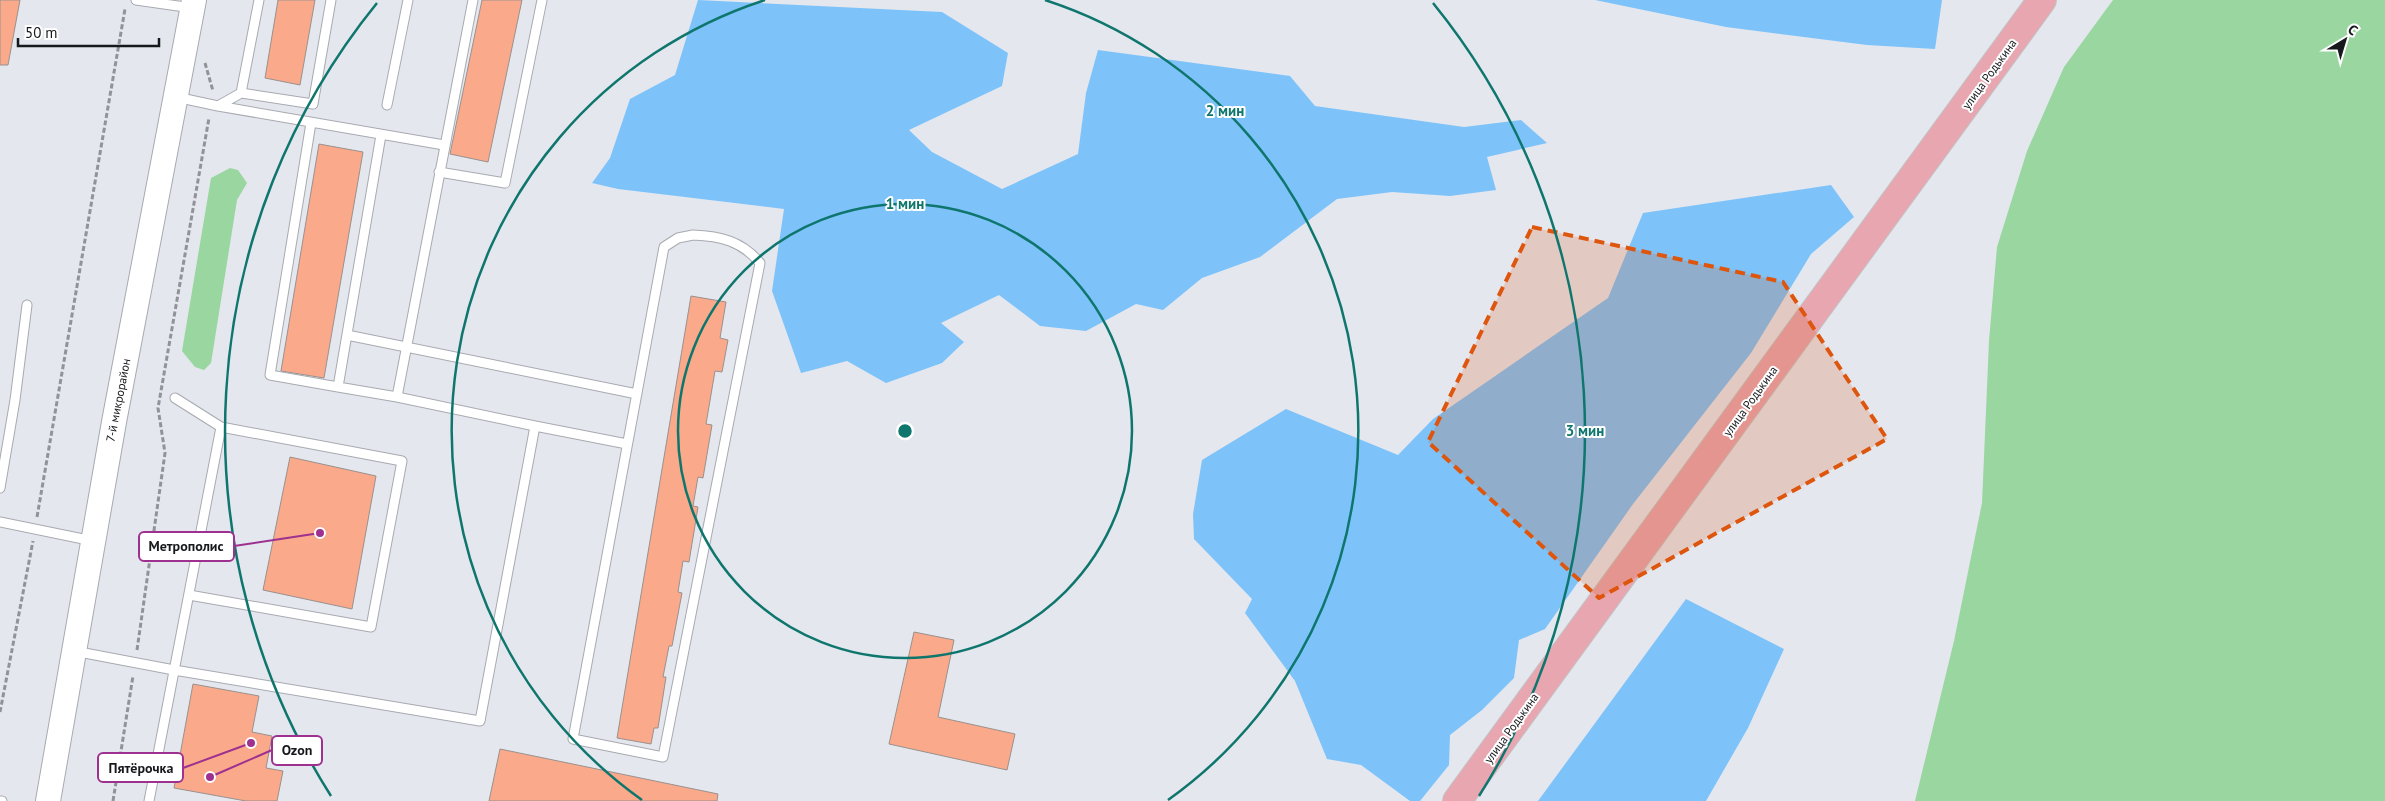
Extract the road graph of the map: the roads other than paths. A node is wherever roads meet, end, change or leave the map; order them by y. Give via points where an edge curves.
1 (136, 0) edge
2 (259, 0) edge
3 (331, 0) edge
4 (408, 0) edge
5 (473, 0) edge
6 (542, 0) edge
7 (2042, 0) edge
8 (194, 4) edge
9 (241, 93) junction
10 (176, 97) junction
11 (387, 105) dead end
12 (218, 106) junction
13 (312, 122) junction
14 (382, 135) junction
15 (444, 145) junction
16 (439, 172) junction
17 (26, 305) dead end
18 (347, 334) junction
19 (407, 346) junction
20 (338, 387) junction
21 (637, 394) junction
22 (398, 397) junction
23 (175, 398) dead end
24 (535, 426) junction
25 (221, 427) junction
26 (628, 444) junction
27 (0, 488) edge
28 (0, 522) edge
29 (93, 541) junction
30 (188, 596) junction
31 (74, 651) junction
32 (174, 670) junction
33 (48, 801) edge
34 (149, 801) edge
35 (1457, 801) edge

1 - 8 lane
2 - 9 lane
3 - 9 lane via 313,104
4 - 11 lane
5 - 15 lane
6 - 16 lane via 505,183
7 - 35 main road, улица Родькина
8 - 10 street, 7-й микрорайон
9 - 12 lane
10 - 12 lane
10 - 29 street, 7-й микрорайон
12 - 13 lane
13 - 14 lane
13 - 20 lane via 270,375
14 - 15 lane
14 - 18 lane
15 - 16 lane
16 - 19 lane
17 - 27 lane
18 - 19 lane
18 - 20 lane
19 - 21 lane
19 - 22 lane
20 - 22 lane
21 - 26 lane
21 - 26 lane via 664,247 678,238 692,235 716,236 749,249 760,263 663,757 573,739
22 - 24 lane
23 - 25 lane
24 - 26 lane
24 - 32 lane via 480,721
25 - 30 lane
25 - 30 lane via 402,461 371,627
28 - 29 lane
29 - 31 street, 7-й микрорайон
30 - 32 lane
31 - 32 lane
31 - 33 street, 7-й микрорайон
32 - 34 lane

